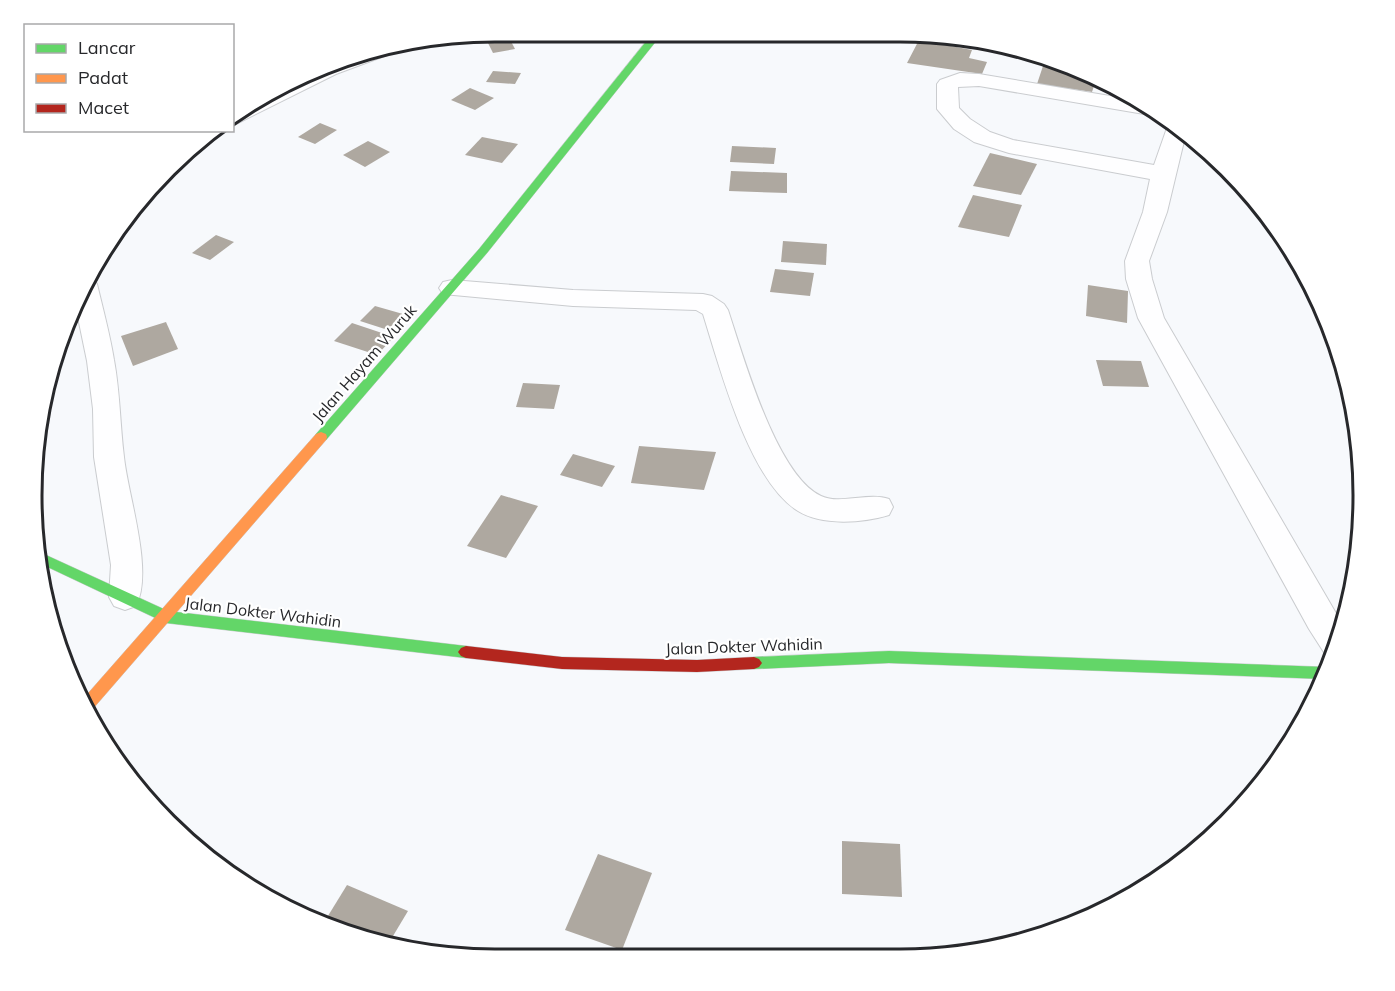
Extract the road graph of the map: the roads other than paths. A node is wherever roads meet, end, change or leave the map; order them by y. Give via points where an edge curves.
1 (651, 42) edge
2 (1130, 106) edge
3 (1175, 135) edge
4 (1163, 174) junction
5 (452, 288) junction
6 (87, 299) edge
7 (878, 507) dead end
8 (47, 561) edge
9 (125, 597) junction
10 (166, 617) junction
11 (1331, 635) edge
12 (1316, 673) edge
13 (92, 701) edge

1 - 5 street, Jalan Hayam Wuruk
2 - 4 street via 979,80 960,79 947,84 948,109 982,137 1009,146
3 - 4 street
4 - 11 street via 1155,212 1137,261 1150,318
5 - 7 street via 573,298 704,302 715,310 742,393 778,473 792,492 811,505 834,509
5 - 10 street, Jalan Hayam Wuruk
6 - 9 street via 106,399 109,457 127,565
8 - 9 street, Jalan Dokter Wahidin
9 - 10 street, Jalan Dokter Wahidin
10 - 12 street, Jalan Dokter Wahidin via 562,663 697,666 889,657
10 - 13 street, Jalan Hayam Wuruk

